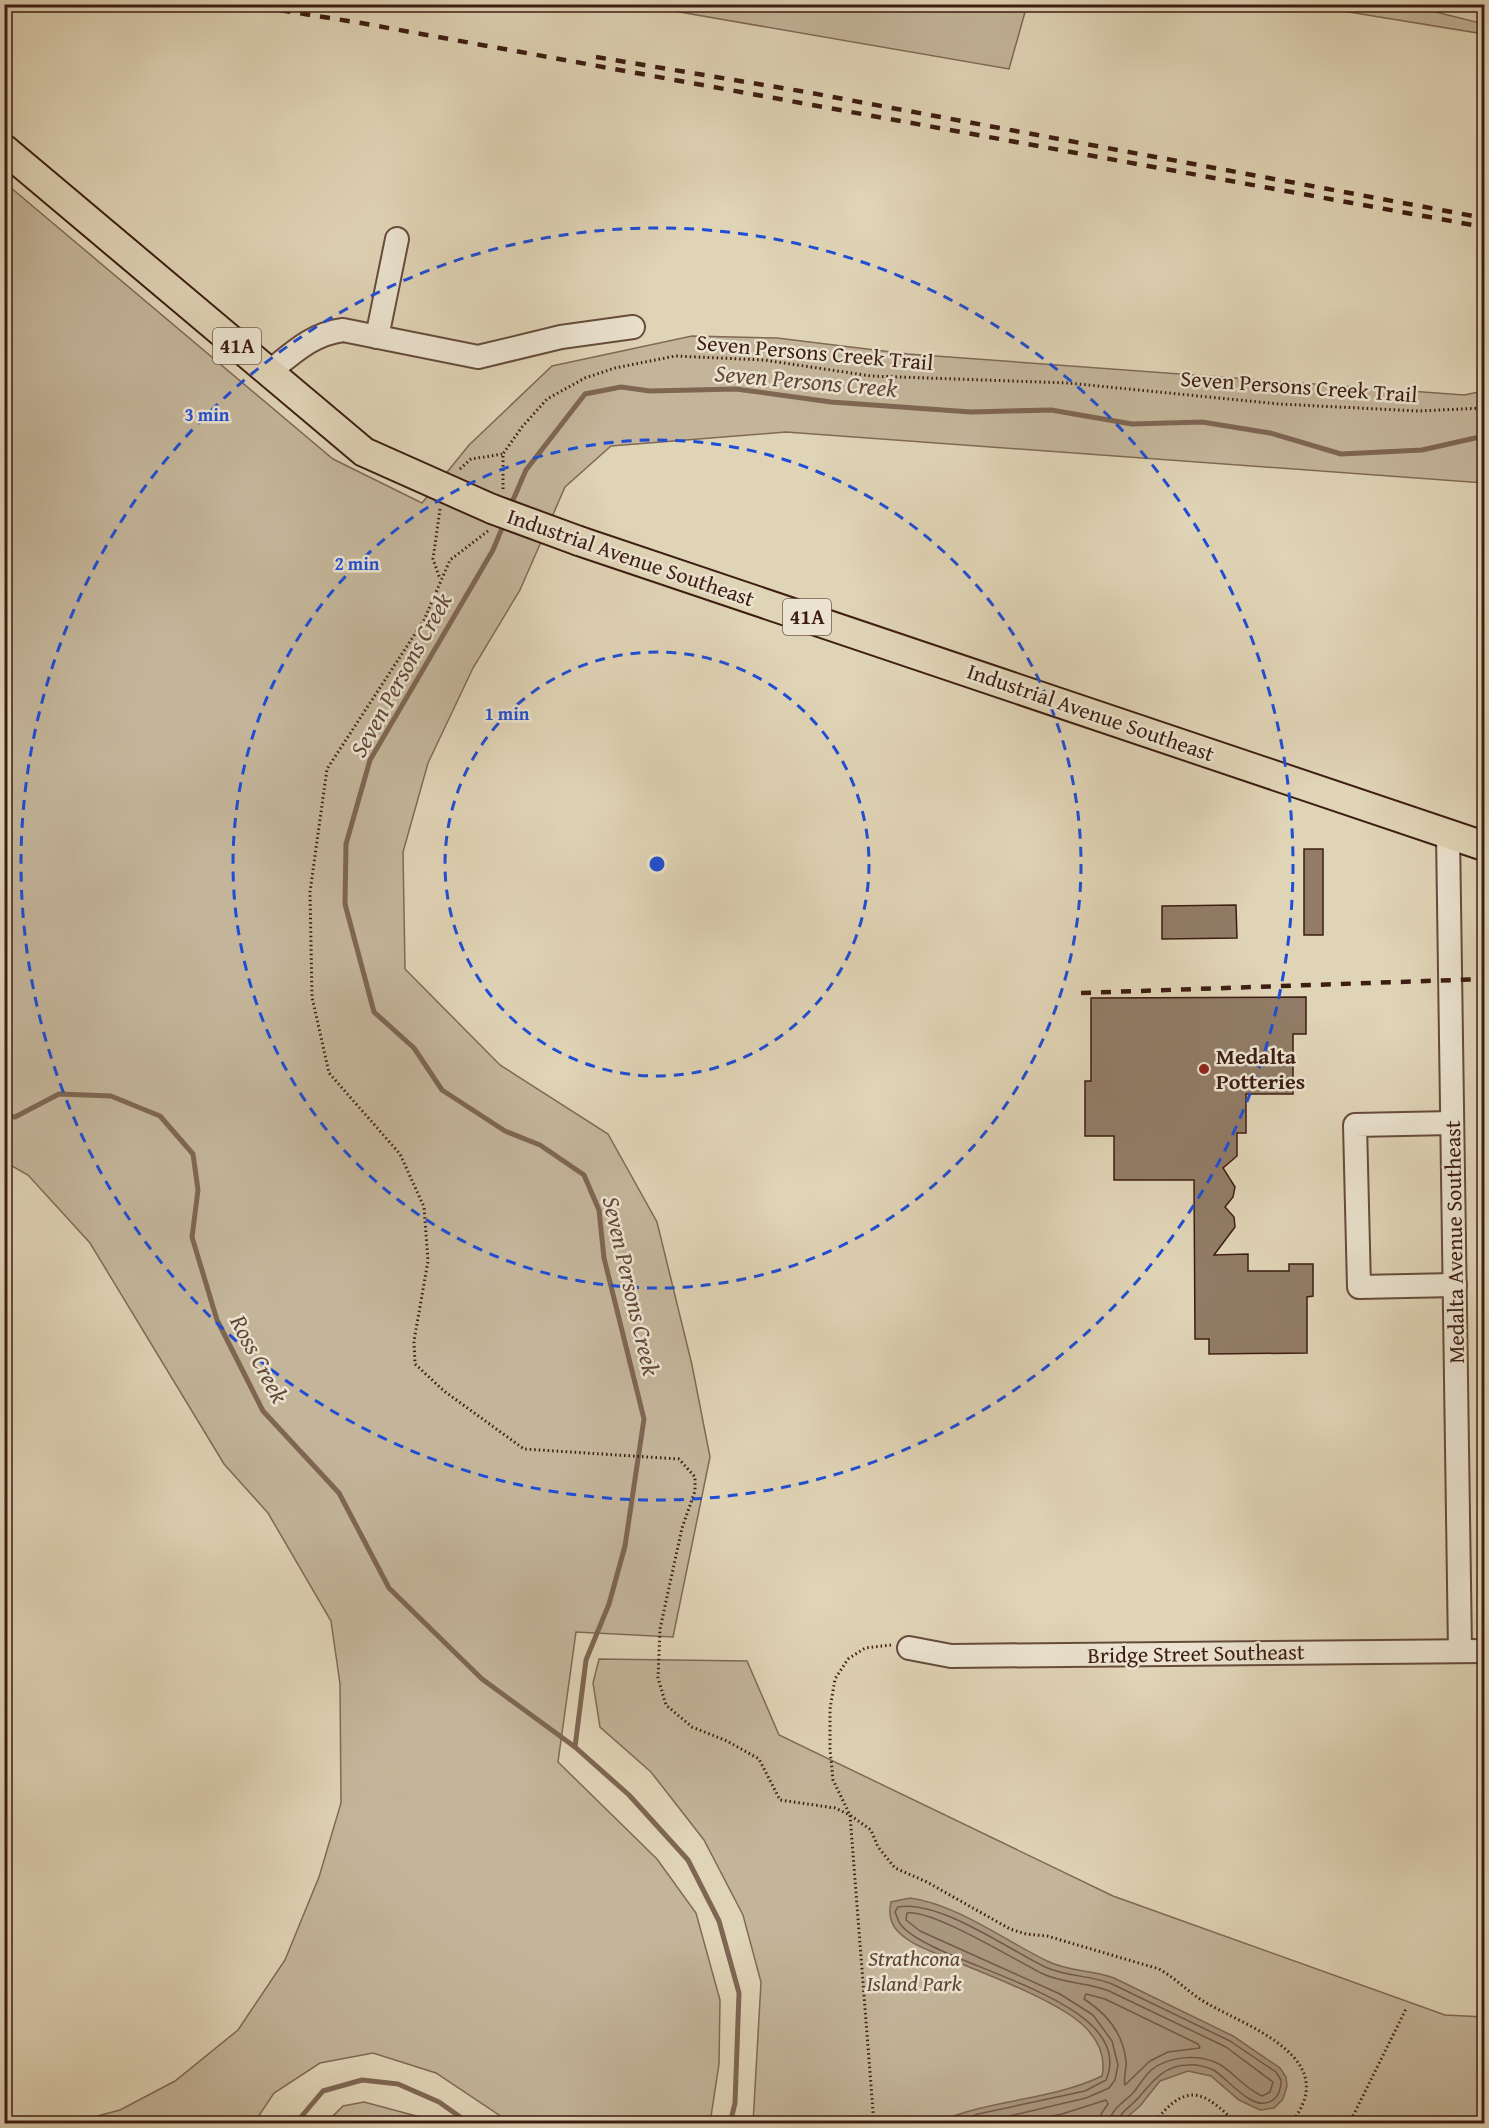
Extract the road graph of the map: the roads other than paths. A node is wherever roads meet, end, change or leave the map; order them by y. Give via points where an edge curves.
1 (4, 149) edge
2 (397, 239) dead end
3 (633, 327) dead end
4 (377, 337) junction
5 (269, 372) junction
6 (1448, 834) junction
7 (1485, 846) edge
8 (1452, 1123) junction
9 (1455, 1285) junction
10 (909, 1648) road end
11 (1460, 1651) junction
12 (1485, 1651) edge

1 - 5 main road, Industrial Avenue Southeast / 41A
2 - 4 street
3 - 4 street via 561,337 478,357
4 - 5 street via 343,330 324,332
5 - 6 main road, Industrial Avenue Southeast / 41A, bridge via 364,452 496,509 579,541
6 - 7 main road, Industrial Avenue Southeast / 41A
6 - 8 street, Medalta Avenue Southeast
8 - 9 street, Medalta Avenue Southeast
8 - 9 street via 1355,1125 1359,1287
9 - 11 street, Medalta Avenue Southeast
10 - 11 street, Bridge Street Southeast via 951,1656
11 - 12 street, Bridge Street Southeast

